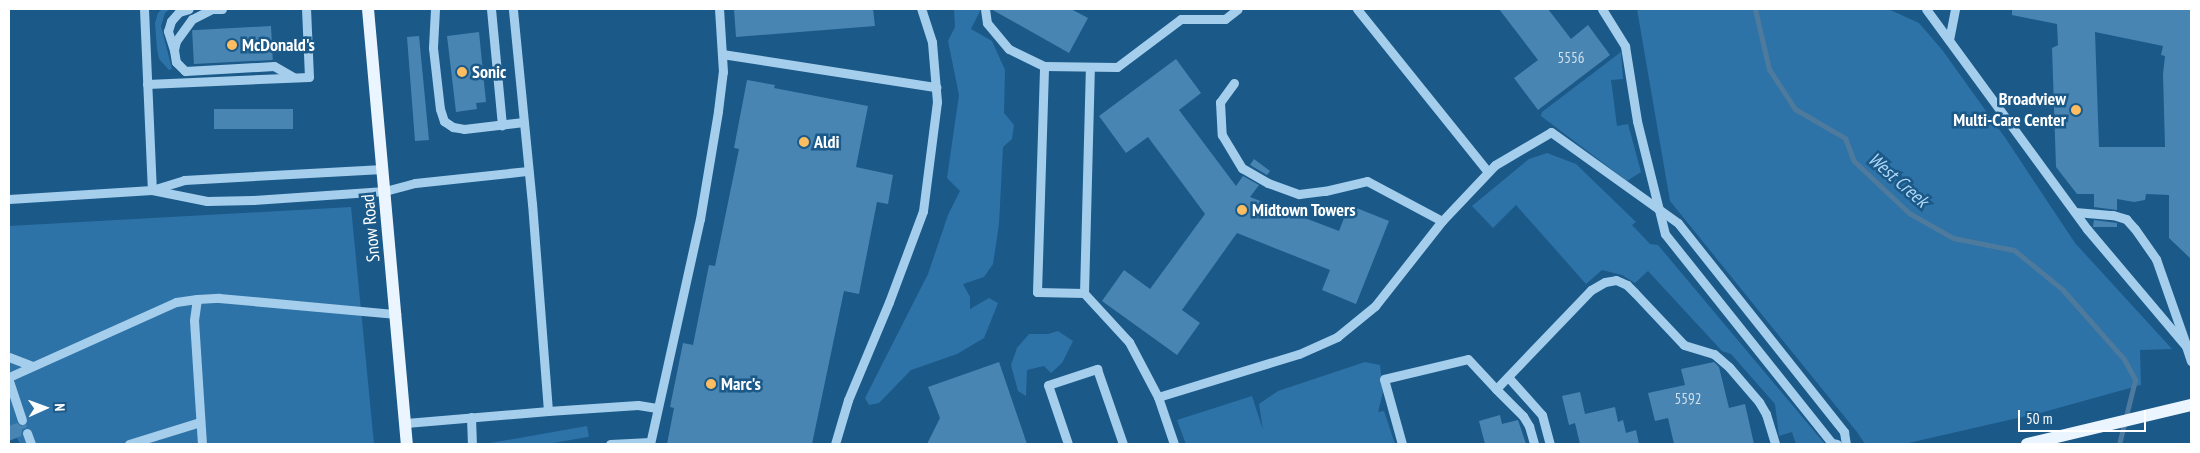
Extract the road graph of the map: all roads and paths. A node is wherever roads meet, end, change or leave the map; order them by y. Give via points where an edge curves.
1 (144, 9) edge
2 (189, 9) edge
3 (208, 9) edge
4 (212, 9) edge
5 (222, 9) edge
6 (306, 9) edge
7 (368, 9) edge
8 (435, 9) edge
9 (491, 9) edge
10 (513, 9) edge
11 (719, 9) edge
12 (921, 9) edge
13 (985, 9) edge
14 (1238, 9) edge
15 (1357, 9) edge
16 (1602, 9) edge
17 (1926, 9) edge
18 (1955, 9) edge
19 (1949, 40) junction
20 (174, 50) junction
21 (722, 54) junction
22 (1044, 66) junction
23 (1090, 67) junction
24 (293, 78) junction
25 (1234, 83) dead end
26 (147, 84) junction
27 (936, 88) junction
28 (524, 122) junction
29 (502, 125) junction
30 (383, 169) junction
31 (528, 171) junction
32 (1488, 172) junction
33 (152, 190) junction
34 (385, 191) junction
35 (9, 199) edge
36 (1658, 210) junction
37 (2075, 212) junction
38 (1442, 222) junction
39 (1084, 293) junction
40 (197, 299) junction
41 (396, 314) junction
42 (2188, 346) edge
43 (9, 357) edge
44 (2191, 361) edge
45 (32, 366) junction
46 (9, 377) edge
47 (1508, 377) junction
48 (9, 381) edge
49 (1496, 389) junction
50 (1158, 397) junction
51 (2191, 405) edge
52 (658, 408) junction
53 (548, 410) junction
54 (471, 417) junction
55 (22, 420) dead end
56 (200, 422) junction
57 (406, 423) junction
58 (27, 433) dead end
59 (650, 443) edge
60 (31, 444) edge
61 (129, 444) edge
62 (202, 444) edge
63 (407, 444) edge
64 (472, 444) edge
65 (610, 444) edge
66 (835, 444) edge
67 (1068, 444) edge
68 (1123, 444) edge
69 (1174, 444) edge
70 (1402, 444) edge
71 (1534, 444) edge
72 (1550, 444) edge
73 (1775, 444) edge
74 (1837, 444) edge
75 (1846, 444) edge
76 (2027, 444) edge

1 - 26 lane
2 - 20 lane via 179,12 171,20 168,32
3 - 4 lane
4 - 5 lane
4 - 20 lane via 192,19 176,41
6 - 24 lane via 309,77
7 - 30 main road, Snow Road
8 - 29 lane via 433,48 444,122 464,130
9 - 29 lane
10 - 28 lane
11 - 21 lane
12 - 27 lane via 932,42
13 - 22 lane via 987,23 1009,49
14 - 23 lane via 1225,19 1181,19 1116,67
15 - 32 lane
16 - 36 lane via 1625,46 1637,121
17 - 19 lane
18 - 19 lane
19 - 37 lane
20 - 24 lane via 176,62 185,71 274,66
21 - 27 lane
21 - 52 lane via 723,72 700,219
22 - 23 lane
22 - 39 lane via 1037,292
23 - 39 lane
24 - 26 lane
25 - 38 lane via 1220,102 1222,135 1242,168 1268,183 1299,194 1367,181
26 - 33 lane
27 - 66 lane via 923,211 848,400
28 - 29 lane
28 - 31 lane
30 - 33 lane via 184,180
30 - 34 main road, Snow Road
31 - 34 lane via 415,183
31 - 53 lane
32 - 36 lane via 1551,132
32 - 38 lane
33 - 34 lane via 207,201
33 - 35 lane
34 - 41 main road, Snow Road
36 - 74 lane via 1665,234 1832,443
36 - 75 lane via 1678,223 1844,432
37 - 42 lane
37 - 42 lane via 2114,215 2126,219 2135,229 2156,259
38 - 50 lane via 1375,306 1337,337 1299,354
39 - 50 lane via 1130,342
40 - 41 lane via 219,298
40 - 45 lane via 176,302
40 - 56 lane via 194,320
41 - 57 main road, Snow Road
42 - 44 lane
43 - 45 lane
45 - 46 lane
47 - 49 lane
47 - 72 lane via 1542,415
47 - 73 lane via 1591,290 1616,280 1627,285 1684,345 1714,354 1729,367 1759,402
48 - 55 lane
49 - 70 lane via 1468,359 1384,379
49 - 71 lane via 1523,416
50 - 69 lane
51 - 76 main road
52 - 53 lane via 638,405
52 - 59 lane
53 - 54 lane
54 - 57 lane
54 - 64 lane
56 - 61 lane
56 - 62 lane
57 - 63 main road, Snow Road
58 - 60 lane
59 - 65 lane
67 - 68 lane via 1048,386 1096,369

